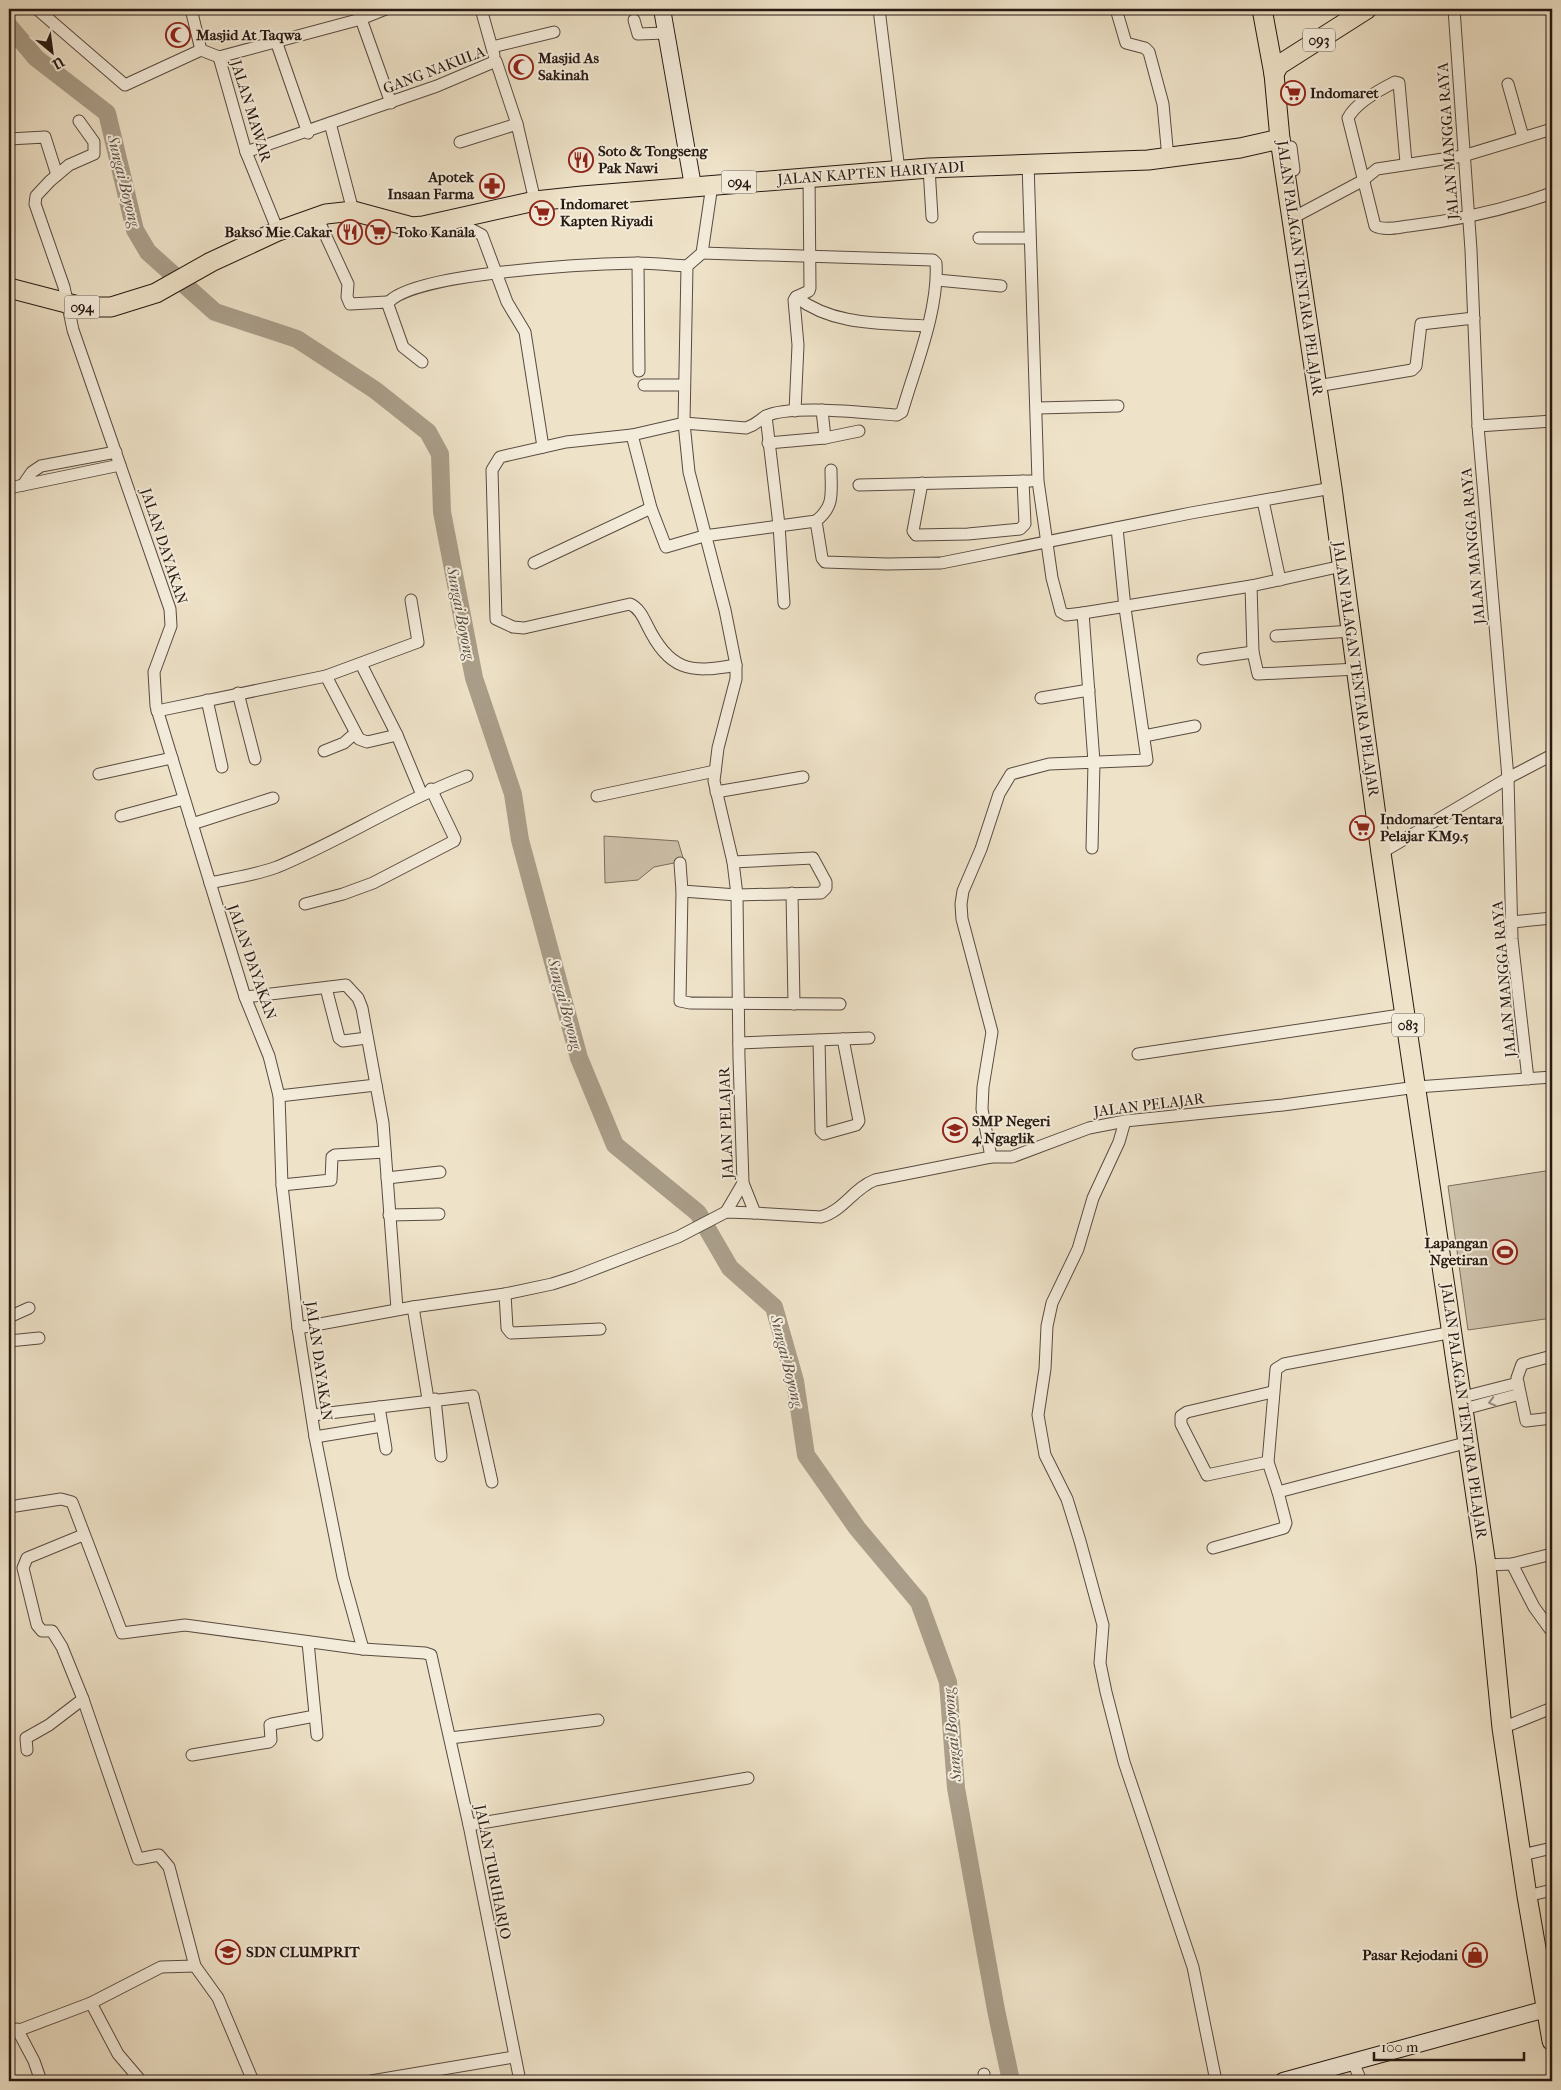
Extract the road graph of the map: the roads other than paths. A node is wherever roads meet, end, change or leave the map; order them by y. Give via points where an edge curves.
1 (37, 9) edge
2 (192, 9) edge
3 (386, 9) edge
4 (481, 9) edge
5 (662, 9) edge
6 (879, 9) edge
7 (1116, 9) edge
8 (1262, 9) edge
9 (1367, 9) edge
10 (1454, 9) edge
11 (361, 19) junction
12 (634, 20) dead end
13 (554, 32) dead end
14 (666, 33) junction
15 (276, 41) junction
16 (492, 47) junction
17 (201, 50) junction
18 (218, 57) junction
19 (496, 61) junction
20 (1274, 74) junction
21 (1508, 84) dead end
22 (391, 103) junction
23 (79, 121) dead end
24 (330, 124) junction
25 (517, 124) junction
26 (1552, 129) edge
27 (308, 132) junction
28 (1523, 137) junction
29 (9, 139) edge
30 (460, 142) dead end
31 (1285, 143) junction
32 (246, 152) junction
33 (1463, 156) junction
34 (1168, 158) junction
35 (1028, 163) junction
36 (1406, 163) junction
37 (929, 168) junction
38 (899, 170) junction
39 (57, 175) junction
40 (809, 176) junction
41 (1362, 181) junction
42 (712, 184) junction
43 (693, 186) junction
44 (1552, 193) edge
45 (535, 201) junction
46 (353, 211) junction
47 (1300, 214) junction
48 (317, 217) junction
49 (462, 217) junction
50 (932, 217) dead end
51 (1468, 217) junction
52 (278, 232) junction
53 (979, 238) dead end
54 (1029, 238) junction
55 (702, 253) junction
56 (811, 257) junction
57 (1298, 261) junction
58 (638, 263) junction
59 (687, 266) junction
60 (497, 273) junction
61 (937, 280) junction
62 (1001, 286) dead end
63 (9, 288) edge
64 (796, 297) junction
65 (68, 303) junction
66 (388, 303) junction
67 (1474, 318) junction
68 (927, 326) junction
69 (422, 362) dead end
70 (639, 371) dead end
71 (684, 385) junction
72 (644, 386) dead end
73 (1317, 386) junction
74 (1118, 406) dead end
75 (1037, 408) junction
76 (822, 410) junction
77 (795, 411) junction
78 (766, 416) junction
79 (1552, 422) edge
80 (684, 423) junction
81 (1478, 426) junction
82 (859, 431) dead end
83 (632, 435) junction
84 (825, 438) junction
85 (768, 444) junction
86 (543, 447) junction
87 (116, 452) junction
88 (120, 465) junction
89 (831, 470) dead end
90 (1038, 481) junction
91 (1023, 482) junction
92 (922, 483) junction
93 (23, 485) junction
94 (860, 485) dead end
95 (9, 488) edge
96 (1332, 488) junction
97 (1263, 501) junction
98 (651, 508) junction
99 (816, 521) junction
100 (779, 525) junction
101 (1117, 528) junction
102 (704, 536) junction
103 (1046, 541) junction
104 (534, 563) dead end
105 (1342, 566) junction
106 (1280, 580) junction
107 (1251, 586) junction
108 (411, 600) dead end
109 (784, 603) dead end
110 (1125, 608) junction
111 (1083, 613) junction
112 (1352, 631) junction
113 (1276, 636) dead end
114 (1253, 652) junction
115 (1203, 659) dead end
116 (361, 664) junction
117 (736, 665) junction
118 (1357, 669) junction
119 (326, 676) junction
120 (1089, 690) junction
121 (238, 693) junction
122 (1042, 698) dead end
123 (207, 700) junction
124 (157, 711) junction
125 (1195, 726) dead end
126 (354, 734) junction
127 (397, 736) junction
128 (1144, 736) junction
129 (324, 751) dead end
130 (1552, 755) edge
131 (172, 758) junction
132 (255, 760) dead end
133 (1094, 762) junction
134 (222, 767) dead end
135 (715, 771) junction
136 (99, 774) dead end
137 (467, 776) dead end
138 (803, 777) dead end
139 (1508, 778) junction
140 (427, 792) junction
141 (716, 792) junction
142 (597, 796) dead end
143 (273, 798) dead end
144 (184, 799) junction
145 (122, 816) dead end
146 (192, 824) junction
147 (1092, 848) dead end
148 (1382, 853) junction
149 (733, 862) junction
150 (680, 864) dead end
151 (210, 883) junction
152 (682, 891) junction
153 (792, 893) junction
154 (737, 895) junction
155 (305, 904) dead end
156 (1552, 918) edge
157 (1512, 922) junction
158 (326, 988) junction
159 (245, 998) junction
160 (738, 1003) junction
161 (794, 1004) junction
162 (840, 1004) dead end
163 (1406, 1014) junction
164 (367, 1038) junction
165 (869, 1038) dead end
166 (819, 1040) junction
167 (843, 1040) junction
168 (739, 1043) junction
169 (1138, 1054) dead end
170 (1552, 1077) edge
171 (1528, 1080) junction
172 (376, 1085) junction
173 (1418, 1087) junction
174 (280, 1096) junction
175 (1125, 1121) junction
176 (385, 1152) junction
177 (991, 1157) junction
178 (440, 1172) dead end
179 (386, 1178) junction
180 (743, 1183) junction
181 (282, 1185) junction
182 (439, 1214) dead end
183 (722, 1214) junction
184 (755, 1214) junction
185 (389, 1215) junction
186 (505, 1294) junction
187 (413, 1307) junction
188 (29, 1308) dead end
189 (397, 1309) junction
190 (9, 1317) edge
191 (298, 1328) junction
192 (600, 1329) dead end
193 (1453, 1332) junction
194 (39, 1338) dead end
195 (9, 1341) edge
196 (1552, 1356) edge
197 (1519, 1389) junction
198 (1272, 1392) junction
199 (431, 1399) junction
200 (1464, 1403) junction
201 (379, 1407) junction
202 (312, 1414) junction
203 (1552, 1418) edge
204 (382, 1426) junction
205 (315, 1437) junction
206 (1469, 1442) junction
207 (386, 1449) dead end
208 (441, 1456) dead end
209 (1268, 1462) junction
210 (492, 1482) dead end
211 (1278, 1492) junction
212 (9, 1507) edge
213 (83, 1535) junction
214 (1213, 1548) dead end
215 (1552, 1554) edge
216 (1512, 1564) junction
217 (1486, 1565) junction
218 (1552, 1632) edge
219 (308, 1642) junction
220 (363, 1649) junction
221 (83, 1699) junction
222 (1552, 1708) edge
223 (315, 1716) junction
224 (598, 1720) dead end
225 (1502, 1728) junction
226 (317, 1735) dead end
227 (450, 1738) junction
228 (27, 1750) dead end
229 (192, 1755) dead end
230 (748, 1778) dead end
231 (469, 1825) junction
232 (1552, 1848) edge
233 (1522, 1855) junction
234 (1552, 1890) edge
235 (1527, 1896) junction
236 (195, 1966) junction
237 (91, 2003) junction
238 (1549, 2008) edge
239 (13, 2032) edge
240 (1552, 2041) edge
241 (514, 2057) junction
242 (1353, 2062) junction
243 (1308, 2078) edge
244 (41, 2081) edge
245 (140, 2081) edge
246 (254, 2081) edge
247 (371, 2081) edge
248 (520, 2081) edge
249 (1216, 2081) edge
250 (1283, 2081) edge
251 (1361, 2081) edge

1 - 17 street via 125,85
2 - 17 street
3 - 11 street
4 - 16 street
5 - 14 main road
6 - 38 street
7 - 34 street via 1126,42 1149,52 1163,104
8 - 20 main road, JALAN PALAGAN TENTARA PELAJAR / 083
9 - 20 main road, 093 via 1279,65
10 - 33 street, JALAN MANGGA RAYA
11 - 15 street
11 - 22 street
12 - 14 street via 638,34
13 - 16 street
14 - 43 main road
15 - 18 street
15 - 27 street
16 - 19 street
17 - 18 street, JALAN MAWAR
18 - 32 street, JALAN MAWAR
19 - 22 street, GANG NAKULA
19 - 25 street, GANG NAKULA
20 - 31 main road, JALAN PALAGAN TENTARA PELAJAR / 083
21 - 28 street
22 - 24 street, GANG NAKULA
23 - 39 street, JALAN DAYAKAN via 94,142 94,154
24 - 27 street, GANG NAKULA
24 - 46 street
25 - 30 street
25 - 45 street, GANG NAKULA
26 - 28 street
27 - 32 street, GANG NAKULA
28 - 33 street
29 - 39 street via 45,137
31 - 34 main road, JALAN KAPTEN HARIYADI / 094
31 - 47 street
31 - 57 main road, JALAN PALAGAN TENTARA PELAJAR / 083
32 - 52 street, JALAN MAWAR
33 - 36 street
33 - 51 street, JALAN MANGGA RAYA
34 - 35 main road, JALAN KAPTEN HARIYADI / 094
35 - 37 main road, JALAN KAPTEN HARIYADI / 094
35 - 54 street
36 - 41 street via 1378,169
36 - 41 street via 1399,83 1395,82 1364,102 1348,118
37 - 38 main road, JALAN KAPTEN HARIYADI / 094
37 - 50 street
38 - 40 main road, JALAN KAPTEN HARIYADI / 094
39 - 65 street, JALAN DAYAKAN via 42,188 35,204
40 - 42 main road, JALAN KAPTEN HARIYADI / 094
40 - 56 street
41 - 47 street
41 - 51 street via 1375,226 1380,228
42 - 43 main road, JALAN KAPTEN HARIYADI / 094
42 - 55 street
43 - 45 main road, JALAN KAPTEN HARIYADI / 094
44 - 51 street via 1510,208
45 - 49 main road, JALAN KAPTEN HARIYADI / 094
46 - 48 main road, JALAN KAPTEN HARIYADI / 094
46 - 49 main road, JALAN KAPTEN HARIYADI / 094 via 412,226
47 - 57 street via 1305,252
48 - 52 main road, JALAN KAPTEN HARIYADI / 094
48 - 66 street via 348,284 350,304
49 - 60 street via 469,228 482,235
51 - 67 street, JALAN MANGGA RAYA
52 - 65 main road, JALAN KAPTEN HARIYADI / 094 via 212,262 156,293 111,307 82,307
53 - 54 street
54 - 75 street
55 - 56 street
55 - 59 street
56 - 61 street via 932,260 936,263
56 - 64 street via 809,291
57 - 73 main road, JALAN PALAGAN TENTARA PELAJAR / 083
58 - 59 street
58 - 60 street
58 - 70 street
59 - 71 street, JALAN PELAJAR
60 - 66 street via 407,290
60 - 86 street via 511,312 525,332
61 - 62 street
61 - 68 street
63 - 65 main road, JALAN KAPTEN HARIYADI / 094
64 - 68 street via 810,308 851,322
64 - 77 street
65 - 87 street, JALAN DAYAKAN via 73,330
66 - 69 street via 403,347
67 - 73 street via 1421,324 1416,366 1412,370
67 - 81 street, JALAN MANGGA RAYA
68 - 76 street via 900,414
71 - 72 street
71 - 80 street, JALAN PELAJAR
73 - 96 main road, JALAN PALAGAN TENTARA PELAJAR / 083
74 - 75 street
75 - 90 street
76 - 77 street
76 - 84 street
77 - 78 street
78 - 80 street via 756,426 746,428
78 - 85 street
79 - 81 street
80 - 83 street
80 - 102 street, JALAN PELAJAR via 689,472
81 - 139 street, JALAN MANGGA RAYA
82 - 84 street
83 - 86 street
83 - 98 street
84 - 85 street
85 - 100 street
86 - 117 street via 500,457 492,470 496,619 524,628 630,604 643,617 655,642 667,657 679,665 709,670
87 - 88 street, JALAN DAYAKAN
87 - 93 street via 41,466
88 - 93 street
88 - 124 street, JALAN DAYAKAN via 171,618 154,672
89 - 99 street via 830,506 827,513
90 - 91 street
90 - 103 street
91 - 92 street
91 - 92 street via 1025,524 1020,529 916,535 913,531
92 - 94 street
93 - 95 street
96 - 97 street
96 - 105 main road, JALAN PALAGAN TENTARA PELAJAR / 083
97 - 101 street
97 - 106 street
98 - 102 street via 666,547
98 - 104 street
99 - 100 street
99 - 103 street via 825,562 941,563
100 - 102 street
100 - 109 street
101 - 103 street
101 - 110 street
102 - 117 street, JALAN PELAJAR
103 - 111 street via 1060,612 1066,615
105 - 106 street
105 - 112 main road, JALAN PALAGAN TENTARA PELAJAR / 083
106 - 107 street
107 - 110 street
107 - 114 street
108 - 116 street via 418,642
110 - 111 street
110 - 128 street
111 - 120 street
112 - 113 street
112 - 118 main road, JALAN PALAGAN TENTARA PELAJAR / 083
114 - 115 street
114 - 118 street via 1256,671 1260,675
116 - 119 street
116 - 127 street
117 - 135 street, JALAN PELAJAR via 736,680
118 - 148 main road, JALAN PALAGAN TENTARA PELAJAR / 083
119 - 121 street
119 - 126 street
120 - 122 street
120 - 133 street
121 - 123 street
121 - 132 street
123 - 124 street
123 - 134 street
124 - 131 street, JALAN DAYAKAN
125 - 128 street
126 - 127 street via 363,742
126 - 129 street via 344,743
127 - 140 street
128 - 133 street via 1146,760
130 - 139 street
131 - 136 street
131 - 144 street, JALAN DAYAKAN
133 - 147 street
133 - 177 street via 1049,764 1011,774 999,794 963,891 962,919 992,1032 982,1109
135 - 141 street, JALAN PELAJAR
135 - 142 street
137 - 140 street
138 - 141 street
139 - 148 street
139 - 157 street, JALAN MANGGA RAYA
140 - 151 street via 275,868
140 - 155 street via 456,839 454,841 373,883
141 - 149 street, JALAN PELAJAR
143 - 146 street
144 - 145 street
144 - 146 street, JALAN DAYAKAN
146 - 151 street, JALAN DAYAKAN
148 - 163 main road, JALAN PALAGAN TENTARA PELAJAR / 083
149 - 153 street via 816,860 826,882 825,891
149 - 154 street, JALAN PELAJAR
150 - 152 street
151 - 159 street, JALAN DAYAKAN
152 - 154 street
152 - 160 street via 680,1001
153 - 154 street
153 - 161 street
154 - 160 street, JALAN PELAJAR
156 - 157 street
157 - 171 street, JALAN MANGGA RAYA
158 - 159 street
158 - 164 street via 346,985 351,988 362,1008
158 - 164 street via 339,1038
159 - 174 street, JALAN DAYAKAN via 269,1056
160 - 161 street
160 - 168 street, JALAN PELAJAR
161 - 162 street
163 - 169 street
163 - 173 main road, JALAN PALAGAN TENTARA PELAJAR / 083
164 - 172 street
165 - 167 street
166 - 167 street
166 - 167 street via 820,1131 824,1134 856,1125 859,1121
166 - 168 street
168 - 180 street, JALAN PELAJAR
170 - 171 street
171 - 173 street
172 - 174 street
172 - 176 street
173 - 175 street, JALAN PELAJAR
173 - 193 main road, JALAN PALAGAN TENTARA PELAJAR / 083
174 - 181 street, JALAN DAYAKAN
175 - 177 street, JALAN PELAJAR via 1089,1128 1012,1156
175 - 249 street via 1120,1142 1093,1198 1078,1249 1052,1303 1038,1415 1045,1455 1069,1504 1103,1625 1100,1663 1106,1692 1124,1762 1192,1967
176 - 179 street
176 - 181 street via 335,1155 332,1157 332,1180
177 - 184 street, JALAN PELAJAR via 876,1180 865,1185 831,1214 821,1217
178 - 179 street
179 - 185 street
180 - 183 street
180 - 184 street, JALAN PELAJAR
181 - 191 street, JALAN DAYAKAN
182 - 185 street
183 - 184 street
183 - 186 street via 678,1237 574,1277
185 - 189 street
186 - 187 street
186 - 192 street via 507,1328 511,1333
187 - 189 street
187 - 199 street
188 - 190 street
189 - 191 street
191 - 202 street, JALAN DAYAKAN
193 - 198 street via 1284,1364 1276,1369
193 - 200 main road, JALAN PALAGAN TENTARA PELAJAR / 083
194 - 195 street
196 - 197 street via 1522,1364 1518,1369
197 - 200 street
197 - 203 street via 1526,1421
198 - 209 street
198 - 209 street via 1181,1416 1181,1424 1207,1475
199 - 201 street
199 - 208 street
199 - 210 street via 474,1398
200 - 206 main road, JALAN PALAGAN TENTARA PELAJAR / 083
201 - 202 street
201 - 204 street
202 - 205 street, JALAN DAYAKAN
204 - 205 street
204 - 207 street
205 - 220 street, JALAN DAYAKAN via 343,1577
206 - 211 street
206 - 217 main road, JALAN PALAGAN TENTARA PELAJAR / 083
209 - 211 street
211 - 214 street via 1286,1523 1284,1528
212 - 213 street via 67,1500 72,1502
213 - 219 street via 122,1633 185,1625
213 - 221 street via 27,1558 23,1568 37,1625 42,1631 56,1634
215 - 216 street
216 - 217 street
216 - 218 street via 1534,1607
217 - 225 main road, JALAN PALAGAN TENTARA PELAJAR / 083
219 - 220 street
219 - 223 street
220 - 227 street, JALAN TURIHARJO via 426,1653 433,1663
221 - 228 street via 49,1725 29,1734
221 - 236 street via 138,1859 159,1855 169,1868
222 - 225 street
223 - 226 street
223 - 229 street via 270,1725 269,1742
224 - 227 street
225 - 233 main road, JALAN PALAGAN TENTARA PELAJAR / 083
227 - 231 street, JALAN TURIHARJO
230 - 231 street
231 - 241 street, JALAN TURIHARJO
232 - 233 street
233 - 235 main road, JALAN PALAGAN TENTARA PELAJAR / 083
234 - 235 street
235 - 238 main road, JALAN PALAGAN TENTARA PELAJAR / 083
236 - 237 street via 161,1968
236 - 246 street via 218,1998
237 - 239 street
237 - 245 street via 118,2054
238 - 240 main road, JALAN PALAGAN TENTARA PELAJAR / 083
238 - 242 main road
239 - 244 street via 34,2061
241 - 247 street
241 - 248 street, JALAN TURIHARJO
242 - 243 main road
242 - 251 street
243 - 250 main road

